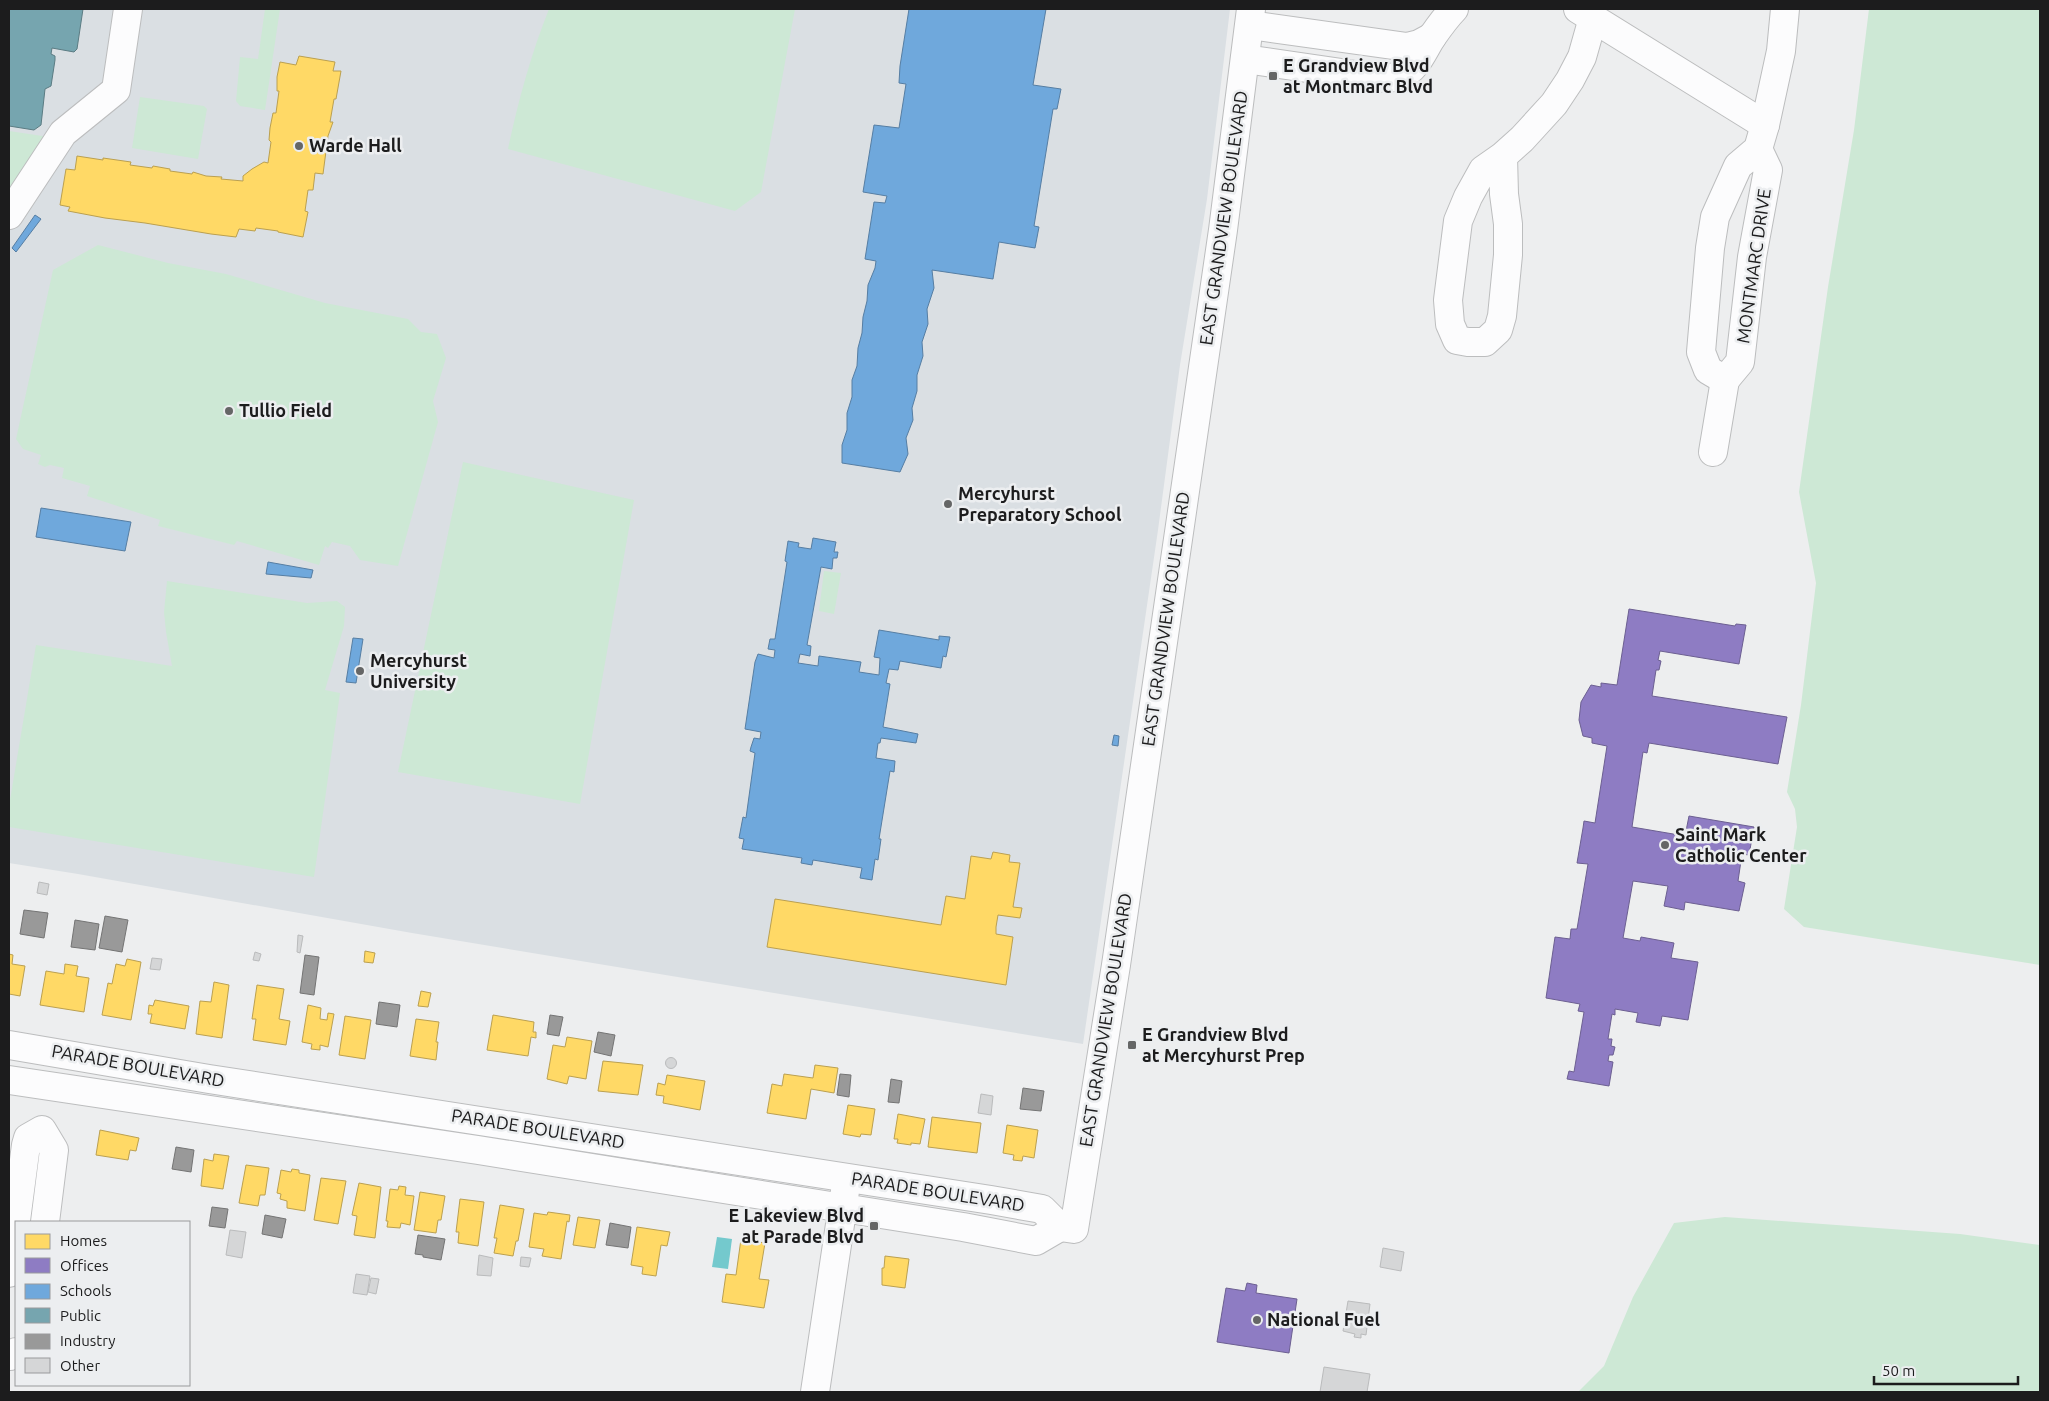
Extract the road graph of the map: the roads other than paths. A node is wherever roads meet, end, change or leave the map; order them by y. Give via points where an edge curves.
1 (128, 9) edge
2 (1454, 9) edge
3 (1785, 9) edge
4 (1586, 13) edge
5 (1250, 17) edge
6 (1432, 37) junction
7 (1245, 60) junction
8 (1762, 137) junction
9 (1503, 156) junction
10 (9, 215) edge
11 (1725, 380) junction
12 (1713, 452) dead end
13 (9, 1045) edge
14 (56, 1053) junction
15 (9, 1080) edge
16 (50, 1087) junction
17 (42, 1130) junction
18 (848, 1177) junction
19 (842, 1208) junction
20 (16, 1221) edge
21 (45, 1221) edge
22 (15, 1228) edge
23 (1067, 1228) junction
24 (9, 1274) edge
25 (815, 1392) edge

1 - 10 street via 116,90 63,133
2 - 6 street
3 - 8 street via 1781,51
4 - 8 street
4 - 9 street via 1582,57 1570,80 1554,104
5 - 6 street via 1407,47
5 - 7 street, EAST GRANDVIEW BOULEVARD
6 - 7 street via 1409,71 1385,78
7 - 23 street, EAST GRANDVIEW BOULEVARD via 1144,770
8 - 11 street, MONTMARC DRIVE via 1768,170 1752,257 1740,362
8 - 11 street, MONTMARC DRIVE via 1738,166 1715,217 1710,248 1701,352 1708,370
9 - 9 street via 1483,170 1458,221 1448,300 1450,324 1457,340 1485,342 1498,330 1502,316 1508,255
11 - 12 street, MONTMARC DRIVE
13 - 14 street, PARADE BOULEVARD
14 - 16 street
14 - 18 street, PARADE BOULEVARD
15 - 16 street, PARADE BOULEVARD
16 - 17 street
16 - 19 street, PARADE BOULEVARD
17 - 20 street via 28,1138
17 - 21 street via 54,1150
18 - 19 street
18 - 23 street, PARADE BOULEVARD via 1042,1210
19 - 23 street, PARADE BOULEVARD via 1036,1242
19 - 25 street
22 - 24 street

